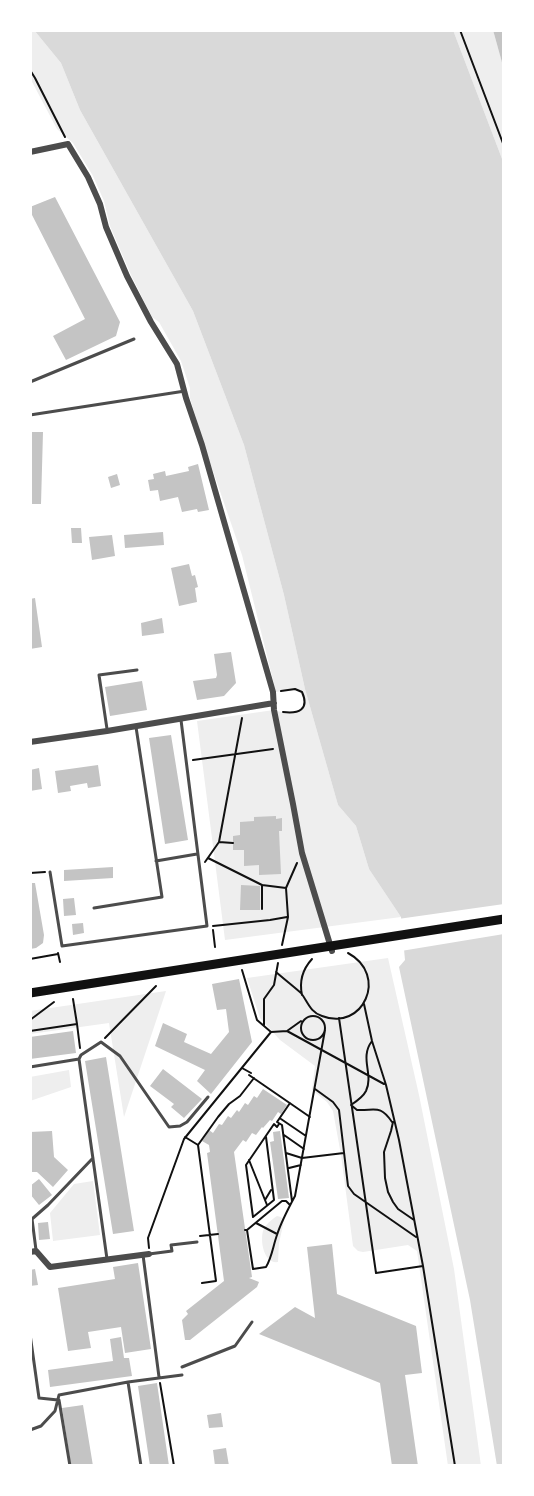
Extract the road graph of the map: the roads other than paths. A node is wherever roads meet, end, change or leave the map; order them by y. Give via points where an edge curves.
1 (30, 152) edge
2 (134, 339) dead end
3 (30, 382) edge
4 (185, 391) junction
5 (30, 415) edge
6 (137, 670) dead end
7 (274, 703) junction
8 (181, 718) junction
9 (136, 725) junction
10 (107, 731) junction
11 (30, 742) edge
12 (197, 854) junction
13 (156, 861) junction
14 (50, 872) road end
15 (94, 908) dead end
16 (504, 919) edge
17 (332, 951) road end
18 (30, 993) edge
19 (80, 1057) junction
20 (30, 1067) edge
21 (208, 1097) dead end
22 (93, 1158) junction
23 (31, 1217) edge
24 (197, 1242) dead end
25 (33, 1251) edge
26 (146, 1255) junction
27 (107, 1259) junction
28 (252, 1322) dead end
29 (30, 1334) edge
30 (182, 1367) dead end
31 (182, 1375) dead end
32 (159, 1377) junction
33 (128, 1382) junction
34 (58, 1397) junction
35 (30, 1430) edge
36 (70, 1466) edge
37 (141, 1466) edge

1 - 4 street via 68,144 88,177 127,276 177,363
2 - 3 lane
4 - 5 lane
4 - 7 street
6 - 10 lane via 99,675
7 - 8 street
7 - 17 street via 302,853
8 - 9 street
8 - 12 lane
9 - 10 street
9 - 13 lane
10 - 11 street
12 - 13 lane
12 - 14 lane via 207,926 62,946
13 - 15 lane via 162,897
16 - 18 main road
19 - 20 lane
19 - 21 lane via 101,1042 120,1056 169,1127 187,1122
19 - 22 lane
22 - 23 lane via 48,1205
22 - 27 lane
23 - 25 lane
24 - 26 lane via 171,1245 172,1251
25 - 27 street via 50,1267
26 - 27 street
26 - 32 lane
28 - 30 lane via 235,1346
29 - 34 lane via 39,1398
31 - 32 lane
32 - 33 lane
33 - 34 lane
33 - 37 lane
34 - 35 lane via 56,1411 42,1426
34 - 36 lane

